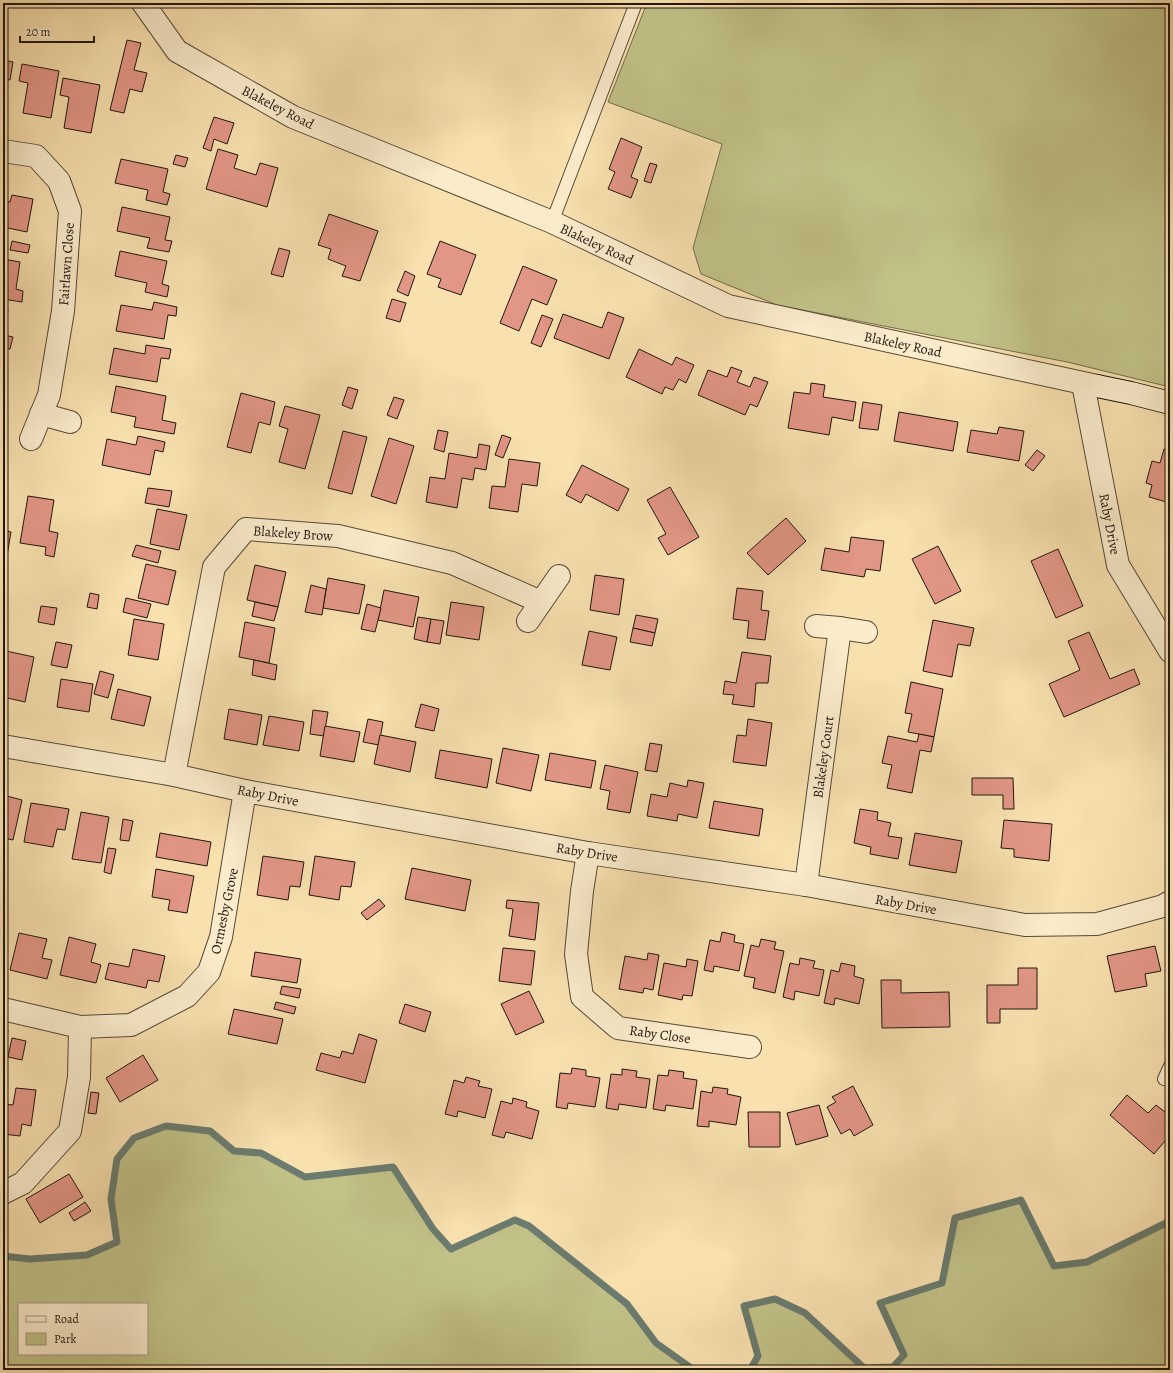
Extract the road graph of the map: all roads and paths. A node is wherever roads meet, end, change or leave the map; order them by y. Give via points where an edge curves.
1 (143, 3) edge
2 (636, 3) edge
3 (3, 151) edge
4 (552, 222) junction
5 (1090, 385) junction
6 (1170, 403) edge
7 (41, 414) junction
8 (70, 422) dead end
9 (31, 439) dead end
10 (559, 576) dead end
11 (541, 602) junction
12 (528, 621) dead end
13 (816, 626) dead end
14 (840, 628) junction
15 (866, 632) dead end
16 (1170, 651) edge
17 (3, 746) edge
18 (174, 775) junction
19 (245, 791) junction
20 (588, 853) junction
21 (806, 885) junction
22 (1170, 902) edge
23 (3, 1009) edge
24 (80, 1027) junction
25 (750, 1047) dead end
26 (1170, 1066) edge
27 (1164, 1079) dead end
28 (3, 1193) edge

1 - 4 street, Blakeley Road via 176,51 293,118
2 - 4 lane
3 - 7 street, Fairlawn Close via 36,156 59,181 70,211 63,311 49,395
4 - 5 street, Blakeley Road via 728,306
5 - 6 street, Blakeley Road
5 - 16 street, Raby Drive via 1118,565
7 - 8 street
7 - 9 street, Fairlawn Close
10 - 11 street
11 - 12 street
11 - 18 street, Blakeley Brow via 452,563 338,536 246,529 214,567
13 - 14 street
14 - 15 street
14 - 21 street, Blakeley Court
17 - 18 street, Raby Drive
18 - 19 street, Raby Drive
19 - 20 street, Raby Drive
19 - 24 street, Ormesby Grove via 221,937 209,972 187,996 131,1025
20 - 21 street, Raby Drive
20 - 25 street, Raby Close via 576,954 582,997 618,1028
21 - 22 street, Raby Drive via 1025,925 1097,924
23 - 24 street, Ormesby Grove
24 - 28 street via 79,1077 70,1132 23,1184
26 - 27 lane

